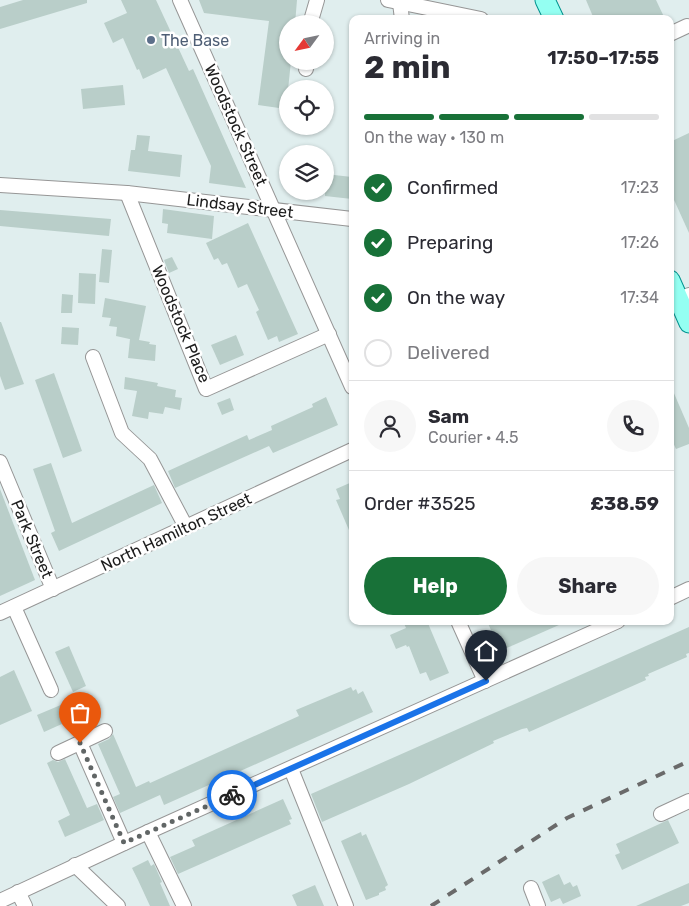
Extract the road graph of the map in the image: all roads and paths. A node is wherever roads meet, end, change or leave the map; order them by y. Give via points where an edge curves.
1 (180, 0) edge
2 (317, 0) edge
3 (545, 0) edge
4 (394, 1) edge
5 (313, 15) edge
6 (400, 15) edge
7 (462, 15) edge
8 (551, 15) edge
9 (687, 26) dead end
10 (674, 32) edge
11 (0, 185) edge
12 (127, 193) junction
13 (274, 210) junction
14 (349, 219) edge
15 (679, 299) edge
16 (689, 323) edge
17 (329, 334) junction
18 (93, 357) dead end
19 (349, 381) edge
20 (349, 451) edge
21 (0, 462) edge
22 (186, 527) junction
23 (53, 589) junction
24 (689, 589) edge
25 (674, 596) edge
26 (14, 607) junction
27 (0, 613) edge
28 (460, 625) edge
29 (609, 625) edge
30 (486, 681) junction
31 (51, 690) dead end
32 (105, 731) dead end
33 (80, 743) junction
34 (58, 753) dead end
35 (291, 769) junction
36 (689, 801) edge
37 (661, 814) dead end
38 (148, 832) junction
39 (124, 843) junction
40 (75, 865) junction
41 (531, 888) dead end
42 (18, 892) junction
43 (0, 901) edge
44 (25, 906) edge
45 (118, 906) edge
46 (184, 906) edge
47 (346, 906) edge
48 (538, 906) edge

1 - 13 street, Woodstock Street
2 - 5 street
3 - 8 main road
4 - 6 street
4 - 7 street
9 - 10 street
11 - 12 street, Lindsay Street
12 - 13 street, Lindsay Street
12 - 17 street, Woodstock Place via 206,389
13 - 14 street, Lindsay Street
13 - 17 street, Woodstock Street
15 - 16 main road
17 - 19 street, Woodstock Street
18 - 22 street via 122,433 150,459
20 - 22 street, North Hamilton Street
21 - 23 street, Park Street
22 - 23 street, North Hamilton Street
23 - 26 street, North Hamilton Street
24 - 25 street
26 - 27 street, North Hamilton Street
26 - 31 street
28 - 30 street
29 - 30 street
30 - 35 street
32 - 33 street
33 - 34 street
33 - 39 street
35 - 38 street
35 - 47 street
36 - 37 street
38 - 39 street
38 - 46 street
39 - 40 street
40 - 42 street
40 - 45 street
41 - 48 street
42 - 43 street
42 - 44 street

